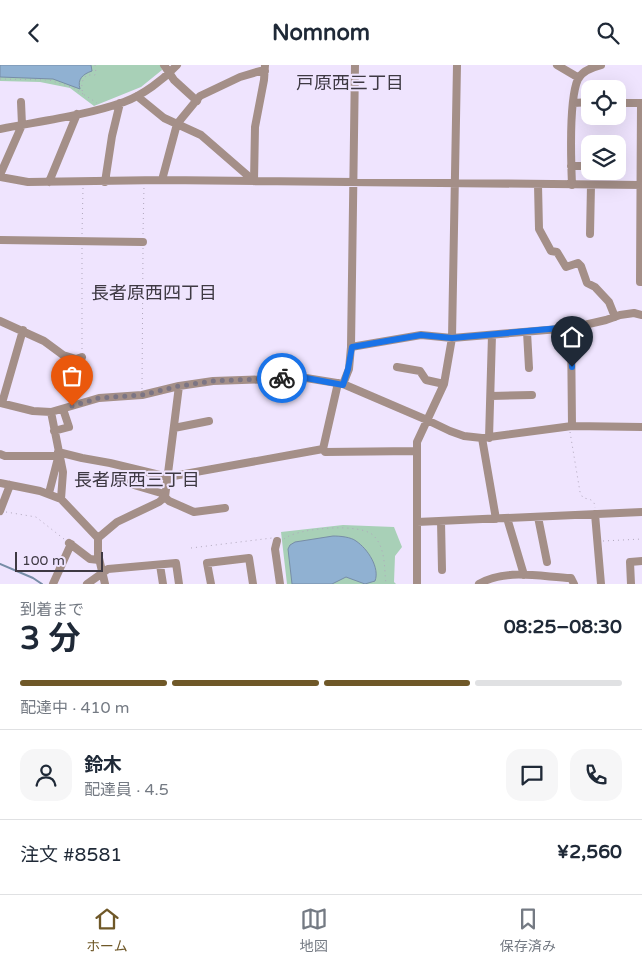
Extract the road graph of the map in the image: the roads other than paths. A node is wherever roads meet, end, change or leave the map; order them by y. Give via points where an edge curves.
1 (164, 65) edge
2 (177, 65) edge
3 (355, 65) edge
4 (457, 65) edge
5 (557, 65) edge
6 (601, 65) edge
7 (265, 68) edge
8 (168, 73) junction
9 (579, 78) junction
10 (137, 96) junction
11 (196, 101) junction
12 (21, 102) dead end
13 (120, 103) junction
14 (574, 103) junction
15 (581, 103) edge
16 (626, 103) edge
17 (642, 103) edge
18 (78, 114) junction
19 (177, 124) junction
20 (22, 125) junction
21 (0, 129) edge
22 (572, 166) junction
23 (581, 166) edge
24 (0, 176) edge
25 (162, 180) junction
26 (254, 181) junction
27 (49, 182) junction
28 (105, 182) junction
29 (354, 183) junction
30 (456, 185) junction
31 (538, 185) junction
32 (572, 185) junction
33 (591, 185) junction
34 (641, 185) edge
35 (590, 234) dead end
36 (0, 240) edge
37 (143, 242) road end
38 (642, 282) edge
39 (642, 315) edge
40 (615, 317) junction
41 (0, 321) edge
42 (571, 327) junction
43 (23, 330) junction
44 (527, 332) junction
45 (492, 335) junction
46 (452, 338) junction
47 (352, 347) junction
48 (82, 357) road end
49 (397, 367) dead end
50 (530, 368) dead end
51 (341, 384) junction
52 (444, 384) junction
53 (179, 386) junction
54 (532, 395) dead end
55 (491, 396) junction
56 (1, 403) edge
57 (63, 409) junction
58 (51, 412) junction
59 (427, 420) junction
60 (209, 421) dead end
61 (570, 427) junction
62 (642, 427) edge
63 (174, 428) junction
64 (54, 431) junction
65 (486, 438) junction
66 (323, 449) junction
67 (416, 451) junction
68 (0, 454) edge
69 (58, 454) junction
70 (168, 477) junction
71 (0, 483) edge
72 (127, 483) dead end
73 (10, 485) junction
74 (49, 493) junction
75 (165, 497) junction
76 (61, 499) junction
77 (225, 508) dead end
78 (0, 511) edge
79 (642, 512) edge
80 (595, 514) junction
81 (538, 517) junction
82 (507, 518) junction
83 (496, 519) junction
84 (441, 521) junction
85 (417, 522) junction
86 (98, 538) junction
87 (280, 540) road end
88 (100, 560) junction
89 (642, 561) edge
90 (547, 562) dead end
91 (160, 565) junction
92 (442, 570) dead end
93 (103, 572) junction
94 (524, 575) junction
95 (53, 584) edge
96 (87, 584) edge
97 (105, 584) edge
98 (163, 584) edge
99 (179, 584) edge
100 (211, 584) edge
101 (253, 584) edge
102 (280, 584) edge
103 (417, 584) edge
104 (479, 584) edge
105 (574, 584) edge
106 (600, 584) edge
107 (631, 584) edge

1 - 8 street
2 - 8 street
3 - 29 street
4 - 30 street
5 - 9 street
6 - 9 street via 594,66
7 - 11 street via 200,96
7 - 26 street via 255,127
8 - 10 street
8 - 11 street
9 - 14 street
10 - 13 street
10 - 19 street
11 - 19 street
12 - 20 street
13 - 18 street
13 - 28 street
14 - 15 street
14 - 22 street
16 - 17 street
17 - 34 street
18 - 20 street
18 - 27 street
19 - 25 street
19 - 26 street via 201,135
20 - 21 street
20 - 24 street
22 - 23 street
22 - 32 street
24 - 27 street via 28,182
25 - 26 street
25 - 28 street
26 - 29 street
27 - 28 street
29 - 30 street
29 - 47 street
30 - 31 street
30 - 46 street
31 - 32 street
31 - 40 street via 539,232 566,267 578,263 581,266 587,283 609,302
32 - 33 street
33 - 34 street
33 - 35 street
34 - 38 street
36 - 37 street
39 - 40 street via 634,313
40 - 42 street
41 - 43 street
42 - 44 street
42 - 61 street
43 - 48 street via 63,355 76,359
43 - 56 street
44 - 45 street
44 - 50 street
45 - 46 street
45 - 55 street
46 - 47 street via 421,335
46 - 52 street
47 - 51 street
49 - 52 street via 420,371 426,380
51 - 53 street via 286,378
51 - 59 street
51 - 66 street
52 - 59 street
53 - 57 street via 142,395 99,398
53 - 63 street
54 - 55 street
55 - 65 street
56 - 58 street
57 - 58 street
57 - 64 street via 68,427
58 - 64 street
59 - 65 street via 464,436
59 - 67 street
60 - 63 street
61 - 62 street
61 - 65 street
63 - 70 street
64 - 69 street
65 - 83 street
66 - 67 street via 325,452
66 - 70 street
67 - 85 street
68 - 69 street
69 - 70 street
69 - 74 street
69 - 76 street via 63,473
70 - 75 street
71 - 73 street
72 - 75 street
73 - 74 street
73 - 78 street
74 - 76 street
75 - 77 street via 194,512
75 - 86 street via 159,503 116,522
76 - 86 street
79 - 80 street
80 - 81 street
80 - 106 street
81 - 82 street
81 - 90 street
82 - 83 street
82 - 94 street
83 - 84 street
84 - 85 street
84 - 92 street
85 - 103 street
86 - 88 street
87 - 102 street via 275,549
88 - 93 street
88 - 95 street via 90,559 70,544
89 - 107 street via 630,562
91 - 93 street
91 - 98 street
91 - 99 street via 176,563
93 - 96 street
93 - 97 street
94 - 104 street via 502,576
94 - 105 street via 571,579
100 - 101 street via 207,563 249,557

